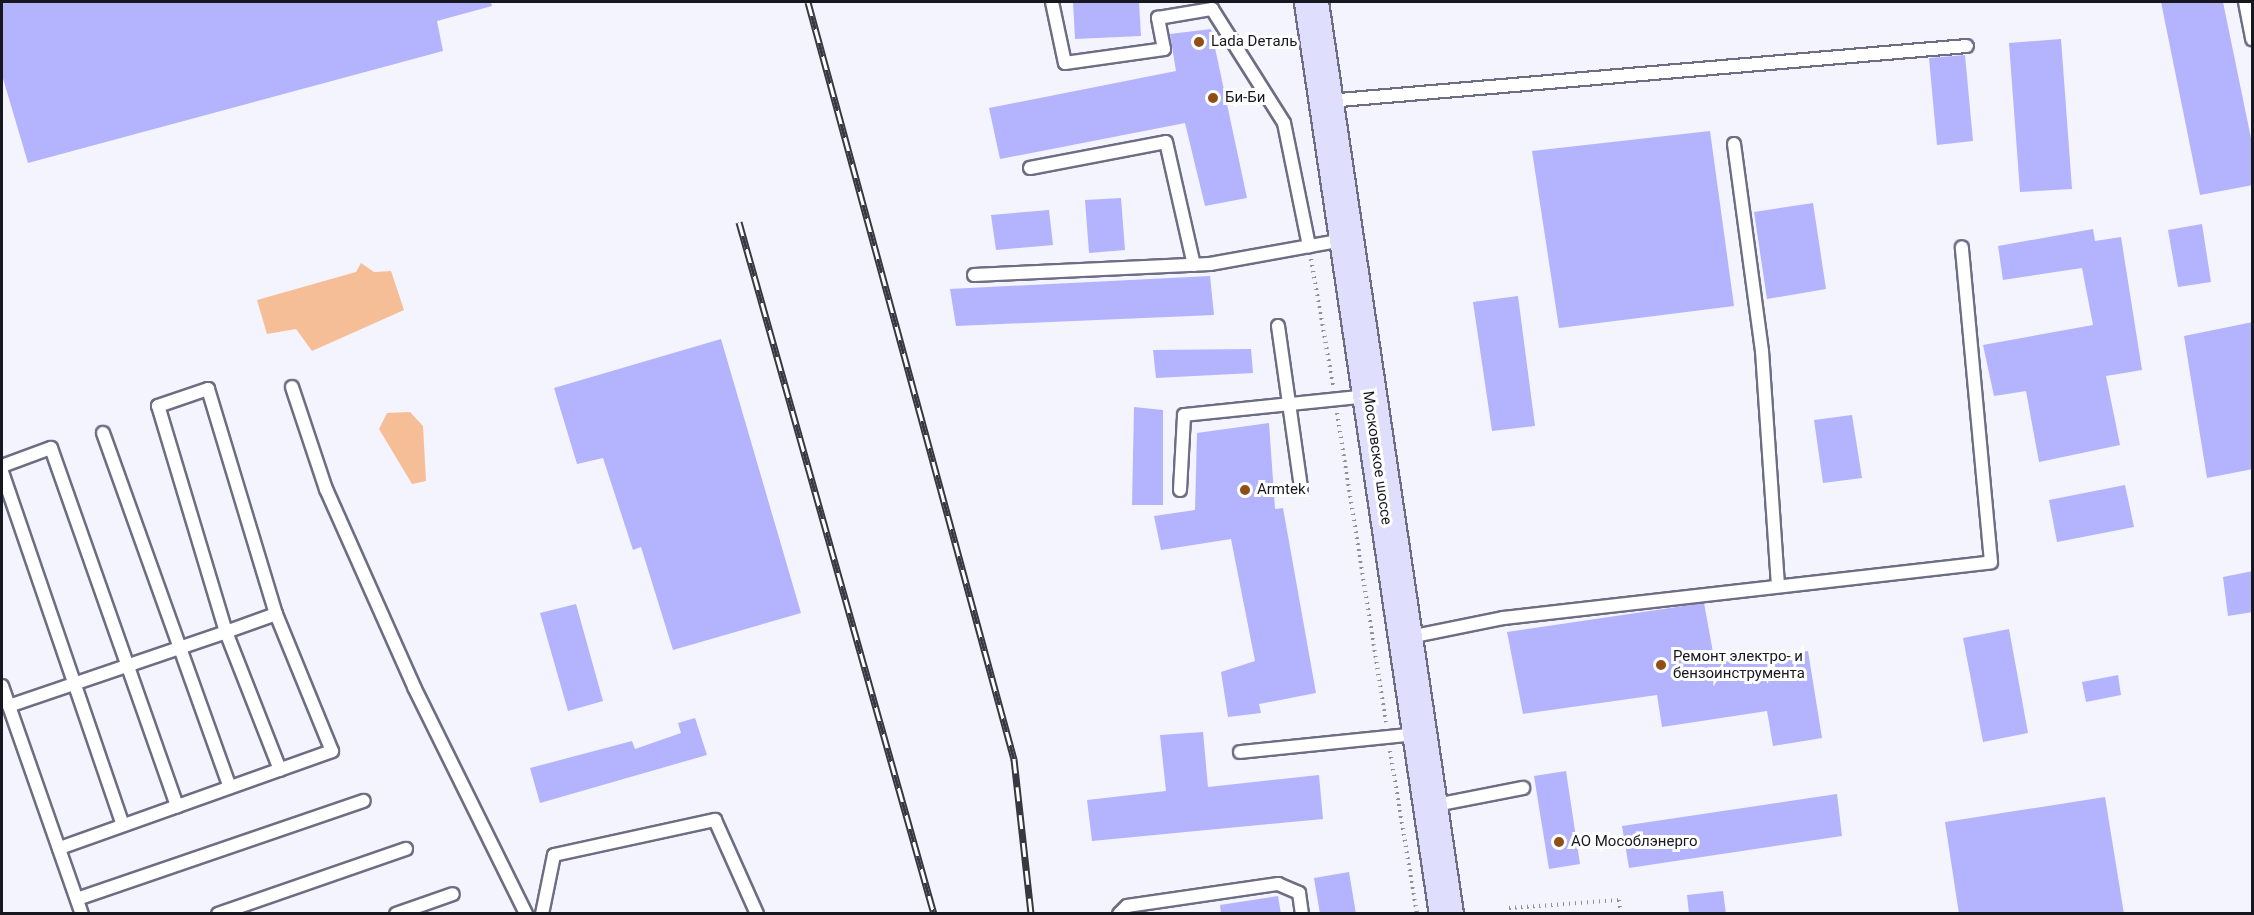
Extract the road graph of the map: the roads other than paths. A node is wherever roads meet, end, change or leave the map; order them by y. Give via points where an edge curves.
1 (1052, 2) edge
2 (1311, 2) edge
3 (2246, 2) edge
4 (2253, 39) edge
5 (1966, 46) dead end
6 (1325, 102) junction
7 (1734, 144) dead end
8 (1030, 168) dead end
9 (1345, 240) junction
10 (1309, 246) junction
11 (1962, 247) dead end
12 (1194, 265) junction
13 (974, 275) dead end
14 (1278, 326) dead end
15 (292, 387) dead end
16 (1368, 396) junction
17 (1289, 404) junction
18 (103, 433) dead end
19 (2, 466) edge
20 (2, 472) edge
21 (1301, 488) dead end
22 (1180, 490) dead end
23 (1778, 585) junction
24 (276, 614) junction
25 (226, 632) junction
26 (1404, 638) junction
27 (178, 648) junction
28 (127, 665) junction
29 (75, 683) junction
30 (2, 686) edge
31 (9, 706) junction
32 (1403, 736) junction
33 (1240, 752) dead end
34 (280, 770) junction
35 (230, 787) junction
36 (1522, 788) dead end
37 (364, 801) dead end
38 (177, 806) junction
39 (1430, 806) junction
40 (123, 825) junction
41 (59, 848) junction
42 (406, 849) dead end
43 (453, 894) dead end
44 (77, 899) junction
45 (82, 914) edge
46 (218, 914) edge
47 (396, 914) edge
48 (526, 914) edge
49 (542, 914) edge
50 (757, 914) edge
51 (1119, 914) edge
52 (1302, 914) edge
53 (1446, 914) edge

1 - 10 lane via 1065,63 1164,49 1158,18 1212,9 1284,123
2 - 6 main road, Московское шоссе
3 - 4 lane
5 - 6 lane
6 - 9 main road, Московское шоссе
7 - 23 lane via 1762,351
8 - 12 lane via 1166,142
9 - 10 lane
9 - 16 main road, Московское шоссе
10 - 12 lane
11 - 23 lane via 1991,562
12 - 13 lane
14 - 17 lane
15 - 48 lane via 326,489 414,687
16 - 17 lane
16 - 26 main road, Московское шоссе
17 - 21 lane
17 - 22 lane via 1184,415
18 - 27 lane
19 - 28 lane via 51,448
20 - 29 lane
23 - 26 lane via 1503,618
24 - 25 lane
24 - 25 lane via 208,389 158,406
24 - 34 lane via 332,752
25 - 27 lane
25 - 34 lane
26 - 32 main road, Московское шоссе
27 - 28 lane
27 - 35 lane
28 - 29 lane
28 - 38 lane
29 - 31 lane
29 - 40 lane
30 - 31 lane
31 - 41 lane
32 - 33 lane
32 - 39 main road, Московское шоссе
34 - 35 lane
35 - 38 lane
36 - 39 lane
37 - 44 lane
38 - 40 lane
39 - 53 main road, Московское шоссе
40 - 41 lane
41 - 44 lane
42 - 46 lane
43 - 47 lane
44 - 45 lane
49 - 50 lane via 554,855 715,820
51 - 52 lane via 1127,906 1278,884 1299,893

